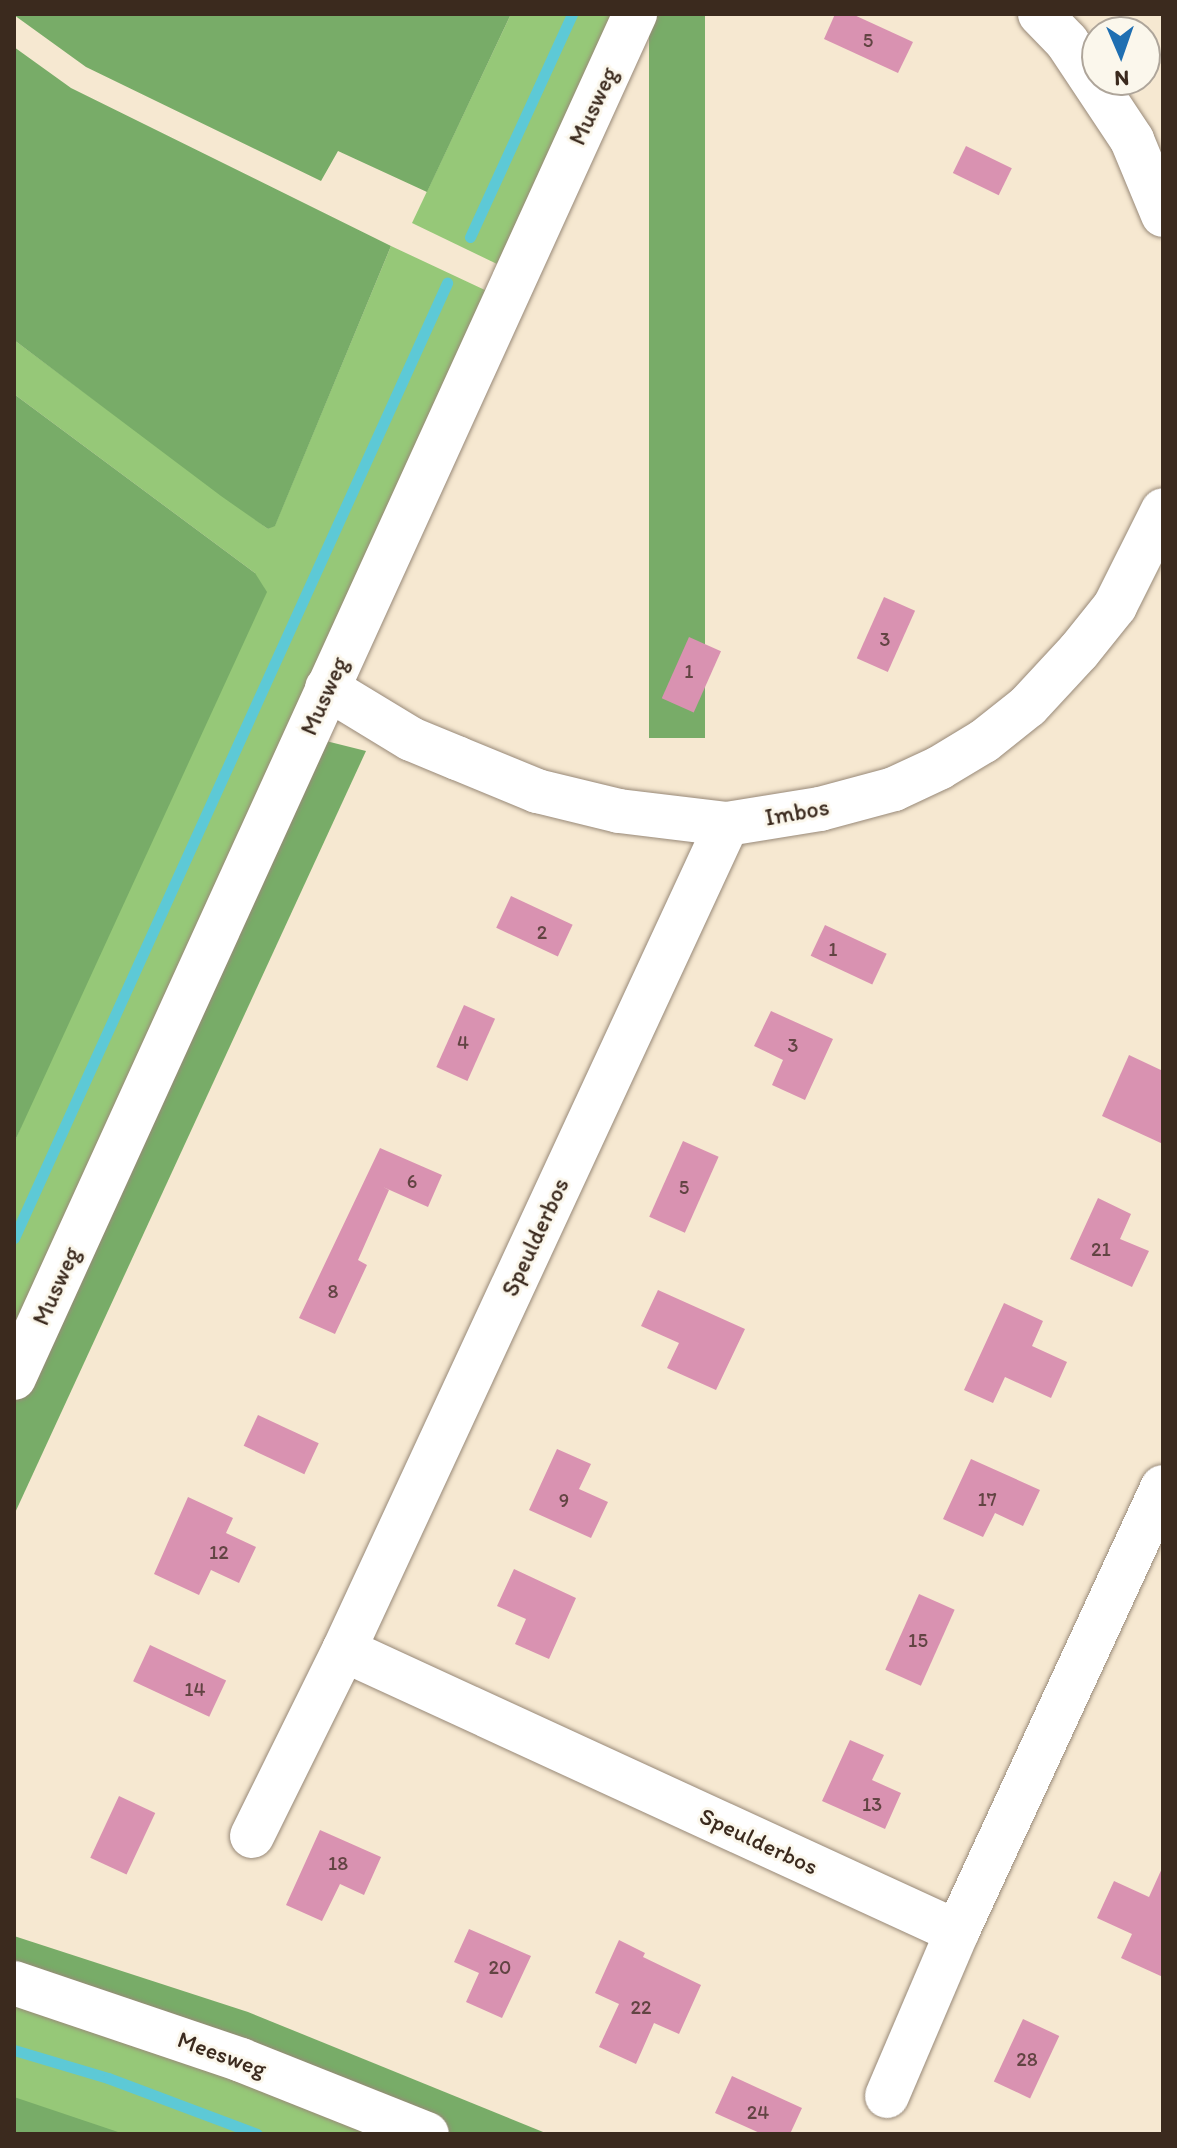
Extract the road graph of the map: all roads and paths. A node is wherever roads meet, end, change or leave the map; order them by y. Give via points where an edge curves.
1 (635, 14) edge
2 (1063, 23) edge
3 (1163, 215) edge
4 (1163, 510) edge
5 (327, 688) junction
6 (727, 824) junction
7 (14, 1378) edge
8 (1163, 1487) edge
9 (344, 1650) junction
10 (252, 1836) dead end
11 (957, 1932) junction
12 (14, 1983) edge
13 (887, 2096) dead end
14 (427, 2134) edge

1 - 5 street, Musweg
2 - 3 street via 1132,140
4 - 6 street, Imbos via 1115,606 1028,706 984,741 894,789 820,809
5 - 6 street, Imbos via 411,739 537,791 619,811
5 - 7 street, Musweg
6 - 9 street, Speulderbos
8 - 11 street
9 - 10 street, Speulderbos
9 - 11 street, Speulderbos
11 - 13 street
12 - 14 street, Meesweg via 241,2060

